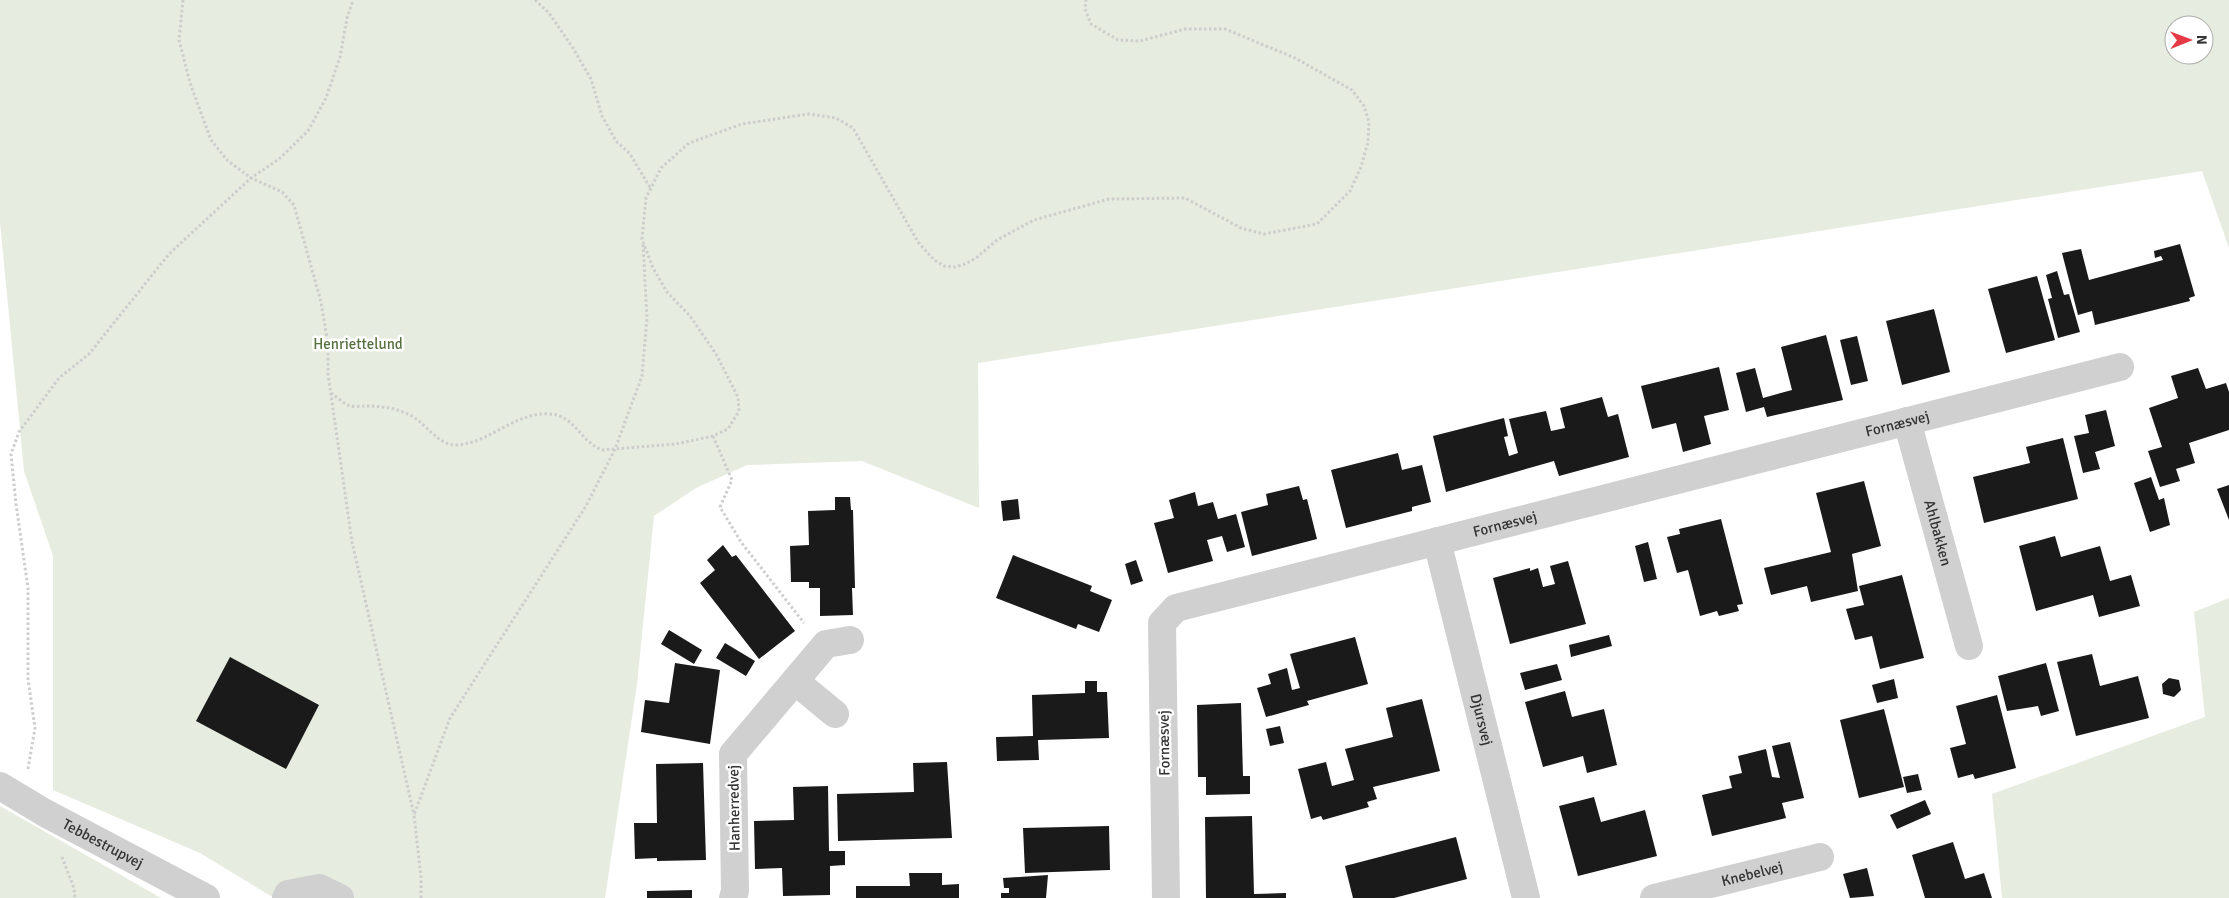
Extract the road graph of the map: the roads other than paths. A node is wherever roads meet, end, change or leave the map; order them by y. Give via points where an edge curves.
1 (2120, 367) dead end
2 (1906, 421) junction
3 (1437, 541) junction
4 (850, 640) dead end
5 (1969, 646) dead end
6 (795, 681) junction
7 (835, 714) dead end
8 (0, 786) edge
9 (1820, 857) dead end
10 (206, 898) edge
11 (286, 898) edge
12 (340, 898) edge
13 (733, 898) edge
14 (1166, 898) edge
15 (1526, 898) edge
16 (1654, 898) edge

1 - 2 street, Fornæsvej
2 - 3 street, Fornæsvej
2 - 5 street, Ahlbakken
3 - 14 street, Fornæsvej via 1176,608 1162,622
3 - 15 street, Djursvej
4 - 6 street, Hanherredvej via 826,644
6 - 7 street
6 - 13 street, Hanherredvej via 733,754
8 - 10 street, Tebbestrupvej
9 - 16 street, Knebelvej
11 - 12 street via 288,894 319,888

